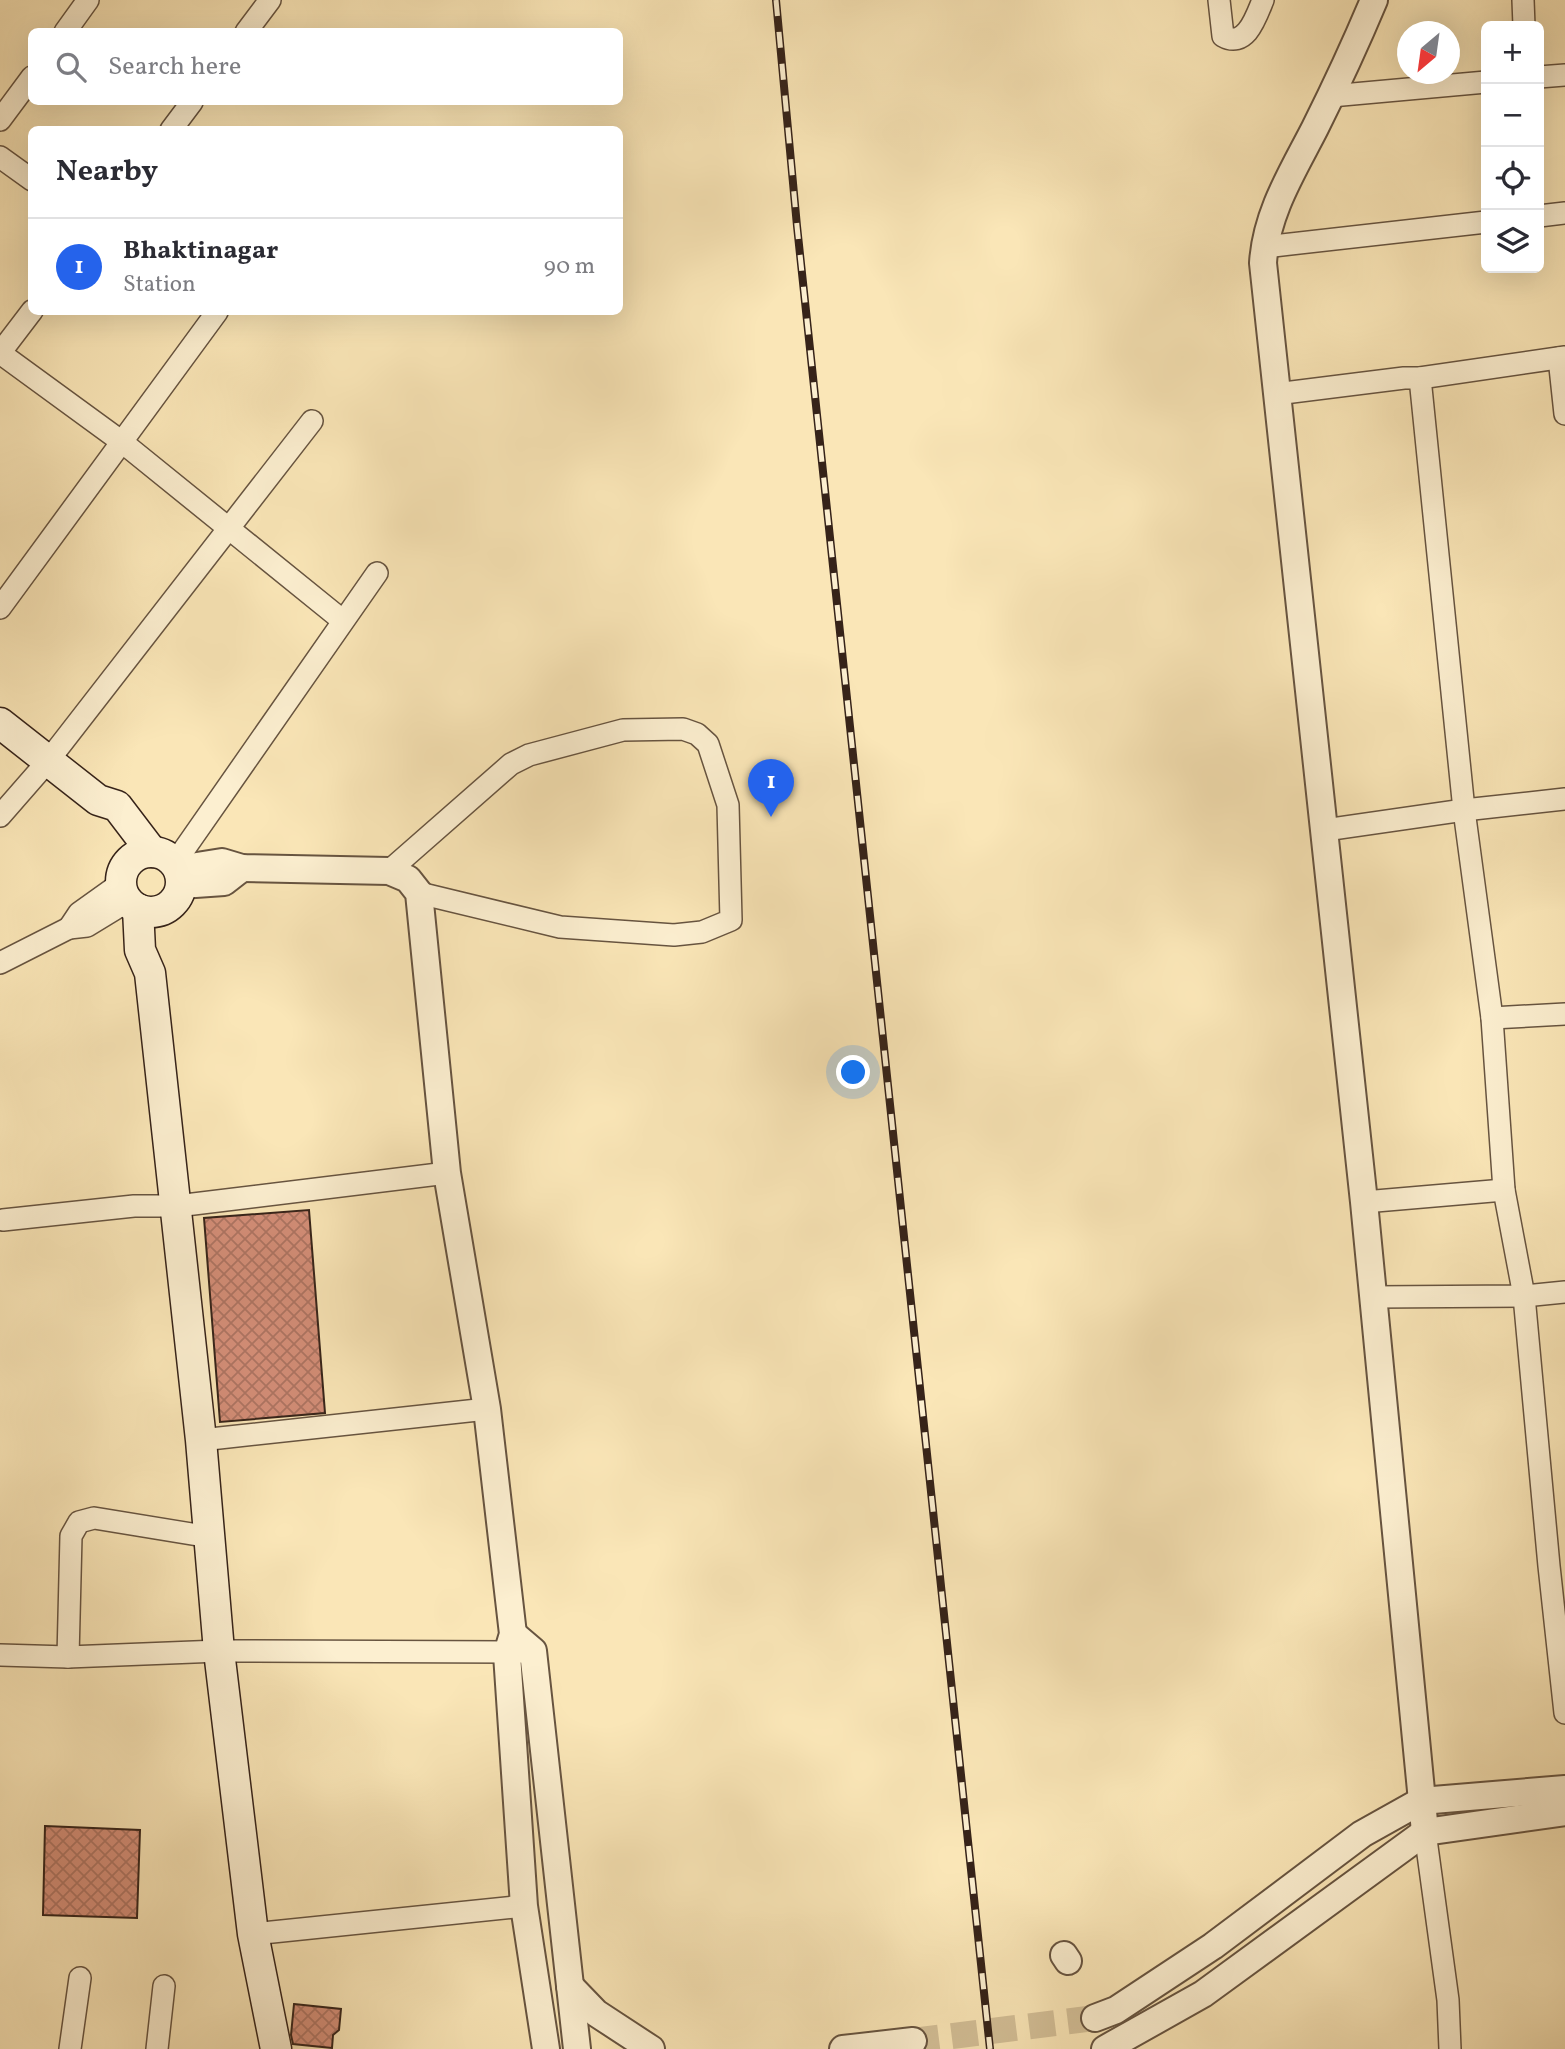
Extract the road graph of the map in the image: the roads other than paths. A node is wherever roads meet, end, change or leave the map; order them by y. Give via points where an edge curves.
1 (88, 0) edge
2 (270, 0) edge
3 (1219, 0) edge
4 (1263, 0) edge
5 (1374, 0) edge
6 (1523, 0) edge
7 (1524, 21) edge
8 (68, 28) edge
9 (249, 28) edge
10 (1565, 75) edge
11 (1544, 77) edge
12 (28, 82) edge
13 (1481, 82) edge
14 (1331, 96) junction
15 (190, 105) edge
16 (0, 120) edge
17 (174, 126) edge
18 (0, 157) edge
19 (28, 177) edge
20 (1565, 214) edge
21 (1544, 216) edge
22 (1481, 223) edge
23 (1264, 247) junction
24 (29, 315) edge
25 (212, 315) edge
26 (0, 353) edge
27 (1562, 357) edge
28 (1420, 378) junction
29 (1276, 394) junction
30 (1565, 414) edge
31 (312, 421) dead end
32 (122, 442) junction
33 (227, 528) junction
34 (377, 573) dead end
35 (0, 608) edge
36 (342, 621) junction
37 (0, 723) edge
38 (48, 761) junction
39 (1565, 799) edge
40 (1464, 810) junction
41 (0, 816) edge
42 (1325, 830) junction
43 (165, 865) junction
44 (389, 871) junction
45 (419, 893) junction
46 (135, 901) junction
47 (0, 963) edge
48 (1565, 1014) edge
49 (1492, 1018) junction
50 (447, 1173) junction
51 (1504, 1190) junction
52 (1364, 1202) junction
53 (177, 1206) junction
54 (3, 1220) dead end
55 (1565, 1292) edge
56 (1524, 1296) junction
57 (1374, 1297) junction
58 (487, 1409) junction
59 (201, 1440) junction
60 (210, 1537) junction
61 (1557, 1565) edge
62 (518, 1646) junction
63 (219, 1651) junction
64 (0, 1655) edge
65 (68, 1657) junction
66 (1565, 1713) edge
67 (1565, 1788) edge
68 (1421, 1801) junction
69 (1565, 1812) edge
70 (1425, 1832) junction
71 (524, 1906) junction
72 (253, 1934) junction
73 (80, 1978) dead end
74 (164, 1986) dead end
75 (570, 1986) junction
76 (1095, 2018) tunnel mouth
77 (913, 2041) tunnel mouth
78 (70, 2049) edge
79 (157, 2049) edge
80 (276, 2049) edge
81 (546, 2049) edge
82 (577, 2049) edge
83 (651, 2049) edge
84 (843, 2049) edge
85 (1105, 2049) edge
86 (1450, 2049) edge

1 - 8 street
2 - 9 street
3 - 4 street via 1223,36 1229,39 1246,33
5 - 14 street
6 - 7 street
10 - 11 street
12 - 16 street
13 - 14 street
14 - 23 street via 1273,212
15 - 17 street
18 - 19 street
20 - 21 street
22 - 23 street
23 - 29 street
24 - 26 street
25 - 32 street
26 - 32 street
27 - 28 street
27 - 30 street
28 - 29 street
28 - 40 street
29 - 42 street
31 - 33 street
32 - 33 street
32 - 35 street
33 - 36 street
33 - 38 street
34 - 36 street
36 - 43 street
37 - 38 main road
38 - 41 street
38 - 43 main road via 98,800 117,806
39 - 40 street
40 - 42 street
40 - 49 street
42 - 52 street
43 - 44 street via 222,862 242,868
43 - 46 main road via 172,903
43 - 46 main road via 130,860 124,868
44 - 45 street via 408,879
44 - 45 street via 504,770 528,755 623,730 683,729 708,744 728,805 731,920 718,927 674,935 560,926
45 - 50 street
46 - 47 street
46 - 53 main road via 160,950 150,973
48 - 49 street
49 - 51 street
50 - 53 street
50 - 58 street
51 - 52 street
51 - 56 street
52 - 57 street
53 - 54 street
53 - 59 main road
55 - 56 street
56 - 57 street
56 - 61 street
57 - 68 street
58 - 59 street
58 - 62 street
59 - 60 main road
60 - 63 main road
60 - 65 street via 94,1518 79,1522 71,1536
61 - 66 street
62 - 63 street
62 - 71 street
62 - 75 street
63 - 65 street
63 - 72 main road
64 - 65 street
67 - 68 street
68 - 70 street
68 - 76 street via 1362,1834 1138,1996
69 - 70 street
70 - 85 street via 1203,1994
70 - 86 street via 1448,2000
71 - 72 street
71 - 81 street
72 - 80 main road
73 - 78 street
74 - 79 street
75 - 82 street
75 - 83 street via 596,2013
77 - 84 street

